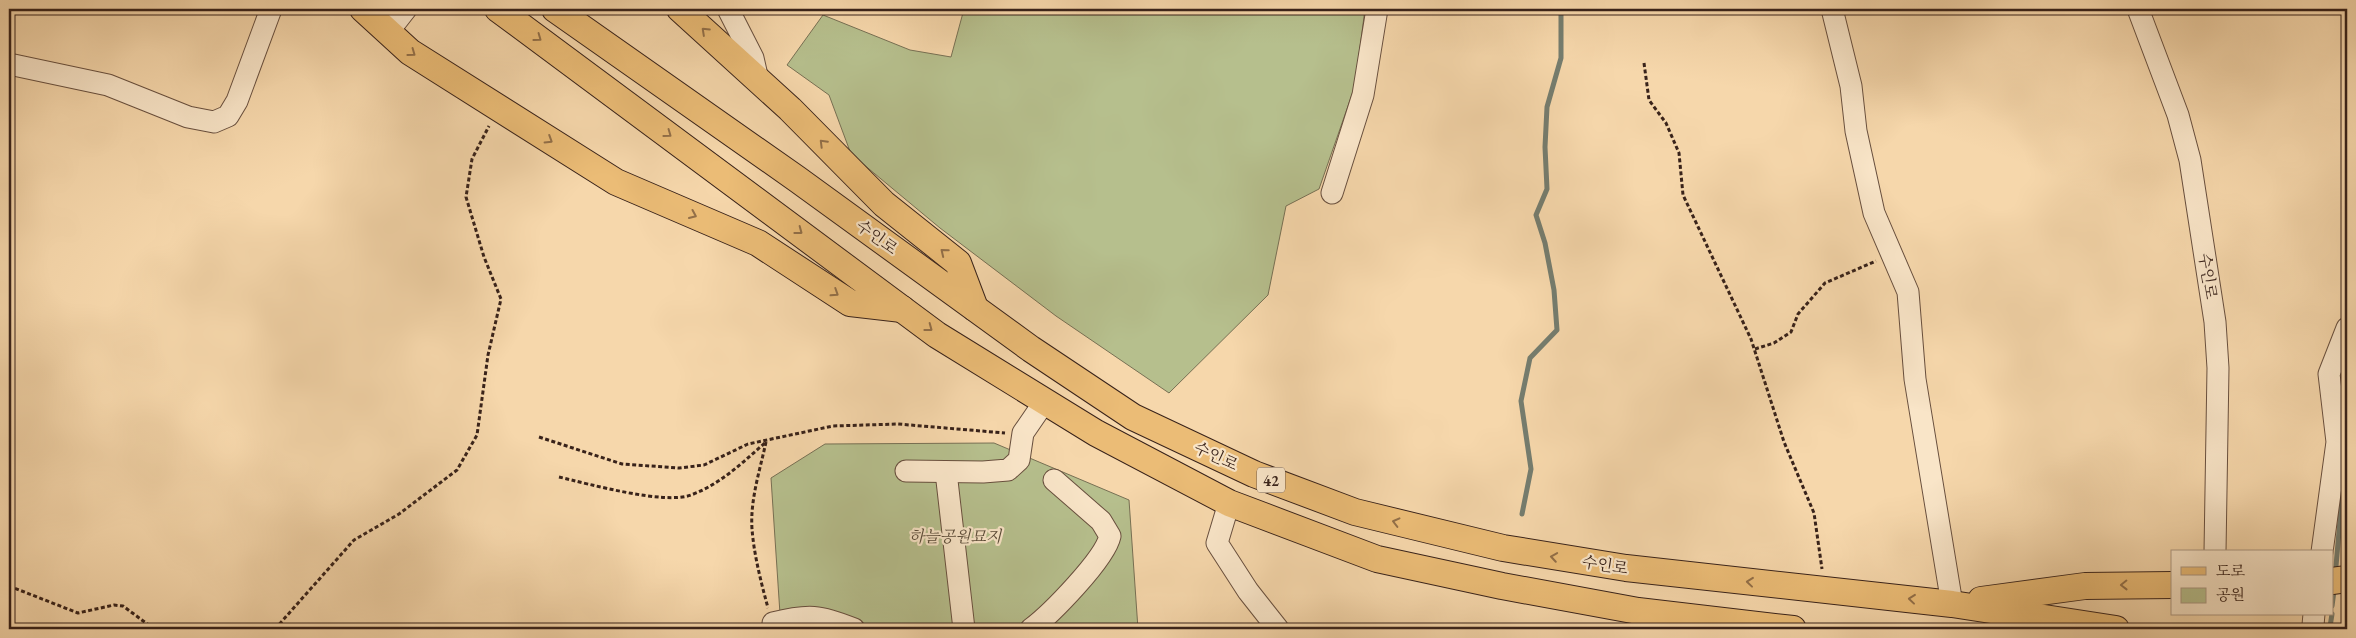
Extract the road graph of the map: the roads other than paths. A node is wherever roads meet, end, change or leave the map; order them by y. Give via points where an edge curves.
1 (271, 9) edge
2 (363, 9) edge
3 (406, 9) edge
4 (498, 9) edge
5 (554, 9) edge
6 (680, 9) edge
7 (728, 9) edge
8 (1377, 9) edge
9 (1832, 9) edge
10 (2138, 9) edge
11 (388, 32) junction
12 (9, 64) edge
13 (758, 80) junction
14 (1332, 193) dead end
15 (975, 308) junction
16 (904, 309) junction
17 (2347, 328) edge
18 (1045, 401) junction
19 (906, 471) dead end
20 (946, 472) junction
21 (1054, 480) dead end
22 (1229, 503) junction
23 (2215, 550) edge
24 (2322, 550) edge
25 (2347, 579) edge
26 (2334, 581) edge
27 (2171, 585) edge
28 (1952, 604) junction
29 (773, 623) road end
30 (854, 629) edge
31 (964, 629) edge
32 (1032, 629) edge
33 (1278, 629) edge
34 (1793, 629) edge
35 (2116, 629) edge

1 - 12 street via 237,101 228,116 214,122 188,118 108,85
2 - 11 main road
3 - 11 street
4 -> 16 main road, 42
5 - 15 main road, 수인로 / 42
13 -> 6 main road
7 - 13 street via 753,58
8 - 14 street via 1363,95
9 - 28 street via 1851,86 1856,131 1874,213 1908,292 1915,379
10 - 23 street, 수인로 via 2178,115 2190,160 2215,322 2218,368
11 -> 16 main road via 410,52 616,182 758,244 850,303
15 -> 13 main road via 958,263 884,204
28 -> 15 main road, 수인로 / 42 via 1626,568 1503,548 1355,512 1254,474 1133,417
16 -> 18 main road, 42 via 937,334
17 - 24 street via 2329,374 2337,442
18 - 20 street via 1023,433 1018,460 1008,470
18 - 22 main road, 42 via 1096,433
19 - 20 street
20 - 31 street
21 - 32 street via 1101,521 1110,536 1094,563
22 - 33 street via 1217,543
22 - 34 main road, 42 via 1377,559 1629,609
25 - 26 main road
27 -> 28 main road via 2085,586
28 - 35 main road, 수인로 / 42
29 - 30 street via 811,616

